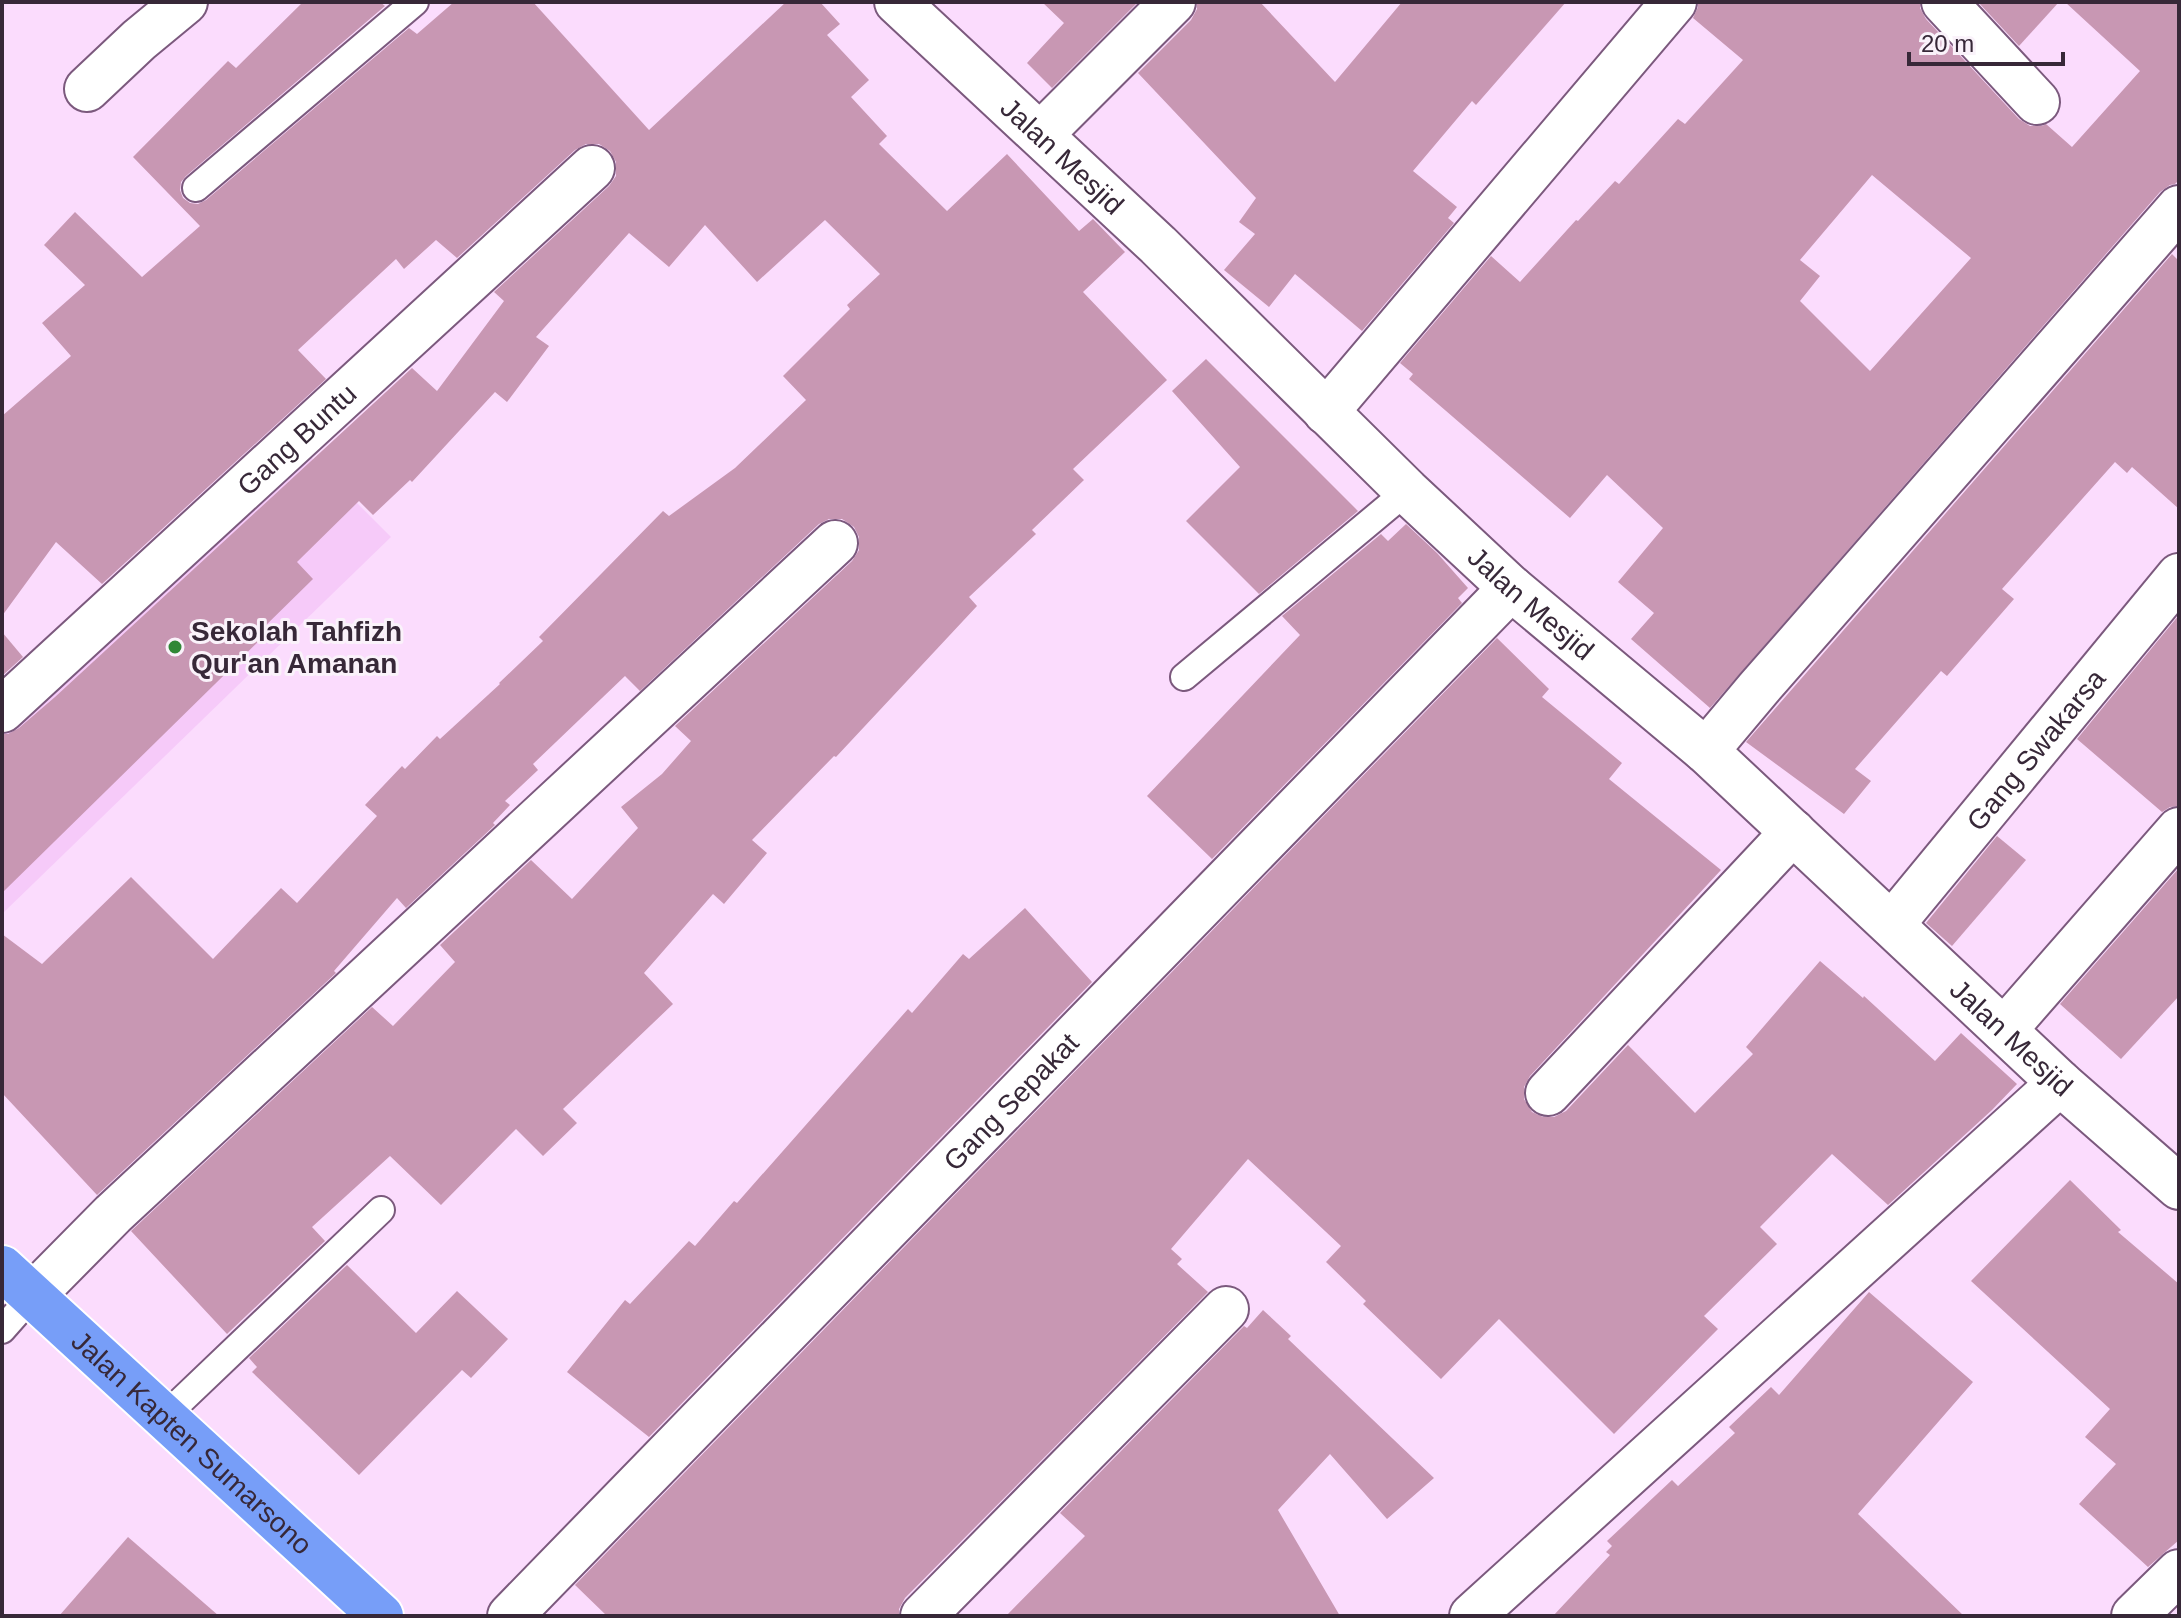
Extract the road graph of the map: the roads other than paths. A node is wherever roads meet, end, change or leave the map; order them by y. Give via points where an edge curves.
1 (185, 2) edge
2 (415, 2) edge
3 (897, 2) edge
4 (1173, 2) edge
5 (1674, 2) edge
6 (1944, 2) edge
7 (87, 89) dead end
8 (2037, 102) dead end
9 (1041, 134) junction
10 (592, 168) dead end
11 (196, 188) dead end
12 (2179, 208) edge
13 (1326, 412) junction
14 (1407, 491) junction
15 (835, 543) dead end
16 (2179, 576) edge
17 (1511, 588) junction
18 (1184, 677) dead end
19 (2, 710) edge
20 (1706, 751) junction
21 (2179, 830) edge
22 (1793, 832) junction
23 (1892, 924) junction
24 (2004, 1030) junction
25 (2060, 1083) junction
26 (1548, 1093) dead end
27 (2179, 1187) edge
28 (381, 1210) dead end
29 (17, 1282) edge
30 (1226, 1309) dead end
31 (2, 1330) edge
32 (163, 1418) junction
33 (2179, 1572) edge
34 (381, 1616) edge
35 (510, 1616) edge
36 (923, 1616) edge
37 (1472, 1616) edge
38 (2134, 1616) edge

1 - 7 street
2 - 11 lane
3 - 9 street, Jalan Mesjid
4 - 9 street
5 - 13 street
6 - 8 street
9 - 13 street, Jalan Mesjid
10 - 19 street, Gang Buntu
12 - 20 street
13 - 14 street, Jalan Mesjid
14 - 17 street, Jalan Mesjid
14 - 18 lane
15 - 29 street via 113,1214
16 - 23 street, Gang Swakarsa
17 - 20 street, Jalan Mesjid
17 - 35 street, Gang Sepakat
20 - 22 street, Jalan Mesjid
21 - 24 street
22 - 23 street, Jalan Mesjid
22 - 26 street
23 - 24 street, Jalan Mesjid
24 - 25 street, Jalan Mesjid
25 - 27 street, Jalan Mesjid
25 - 37 street
28 - 32 lane
29 - 31 lane
29 - 32 highway, Jalan Kapten Sumarsono
30 - 36 street
32 - 34 highway, Jalan Kapten Sumarsono
33 - 38 street

